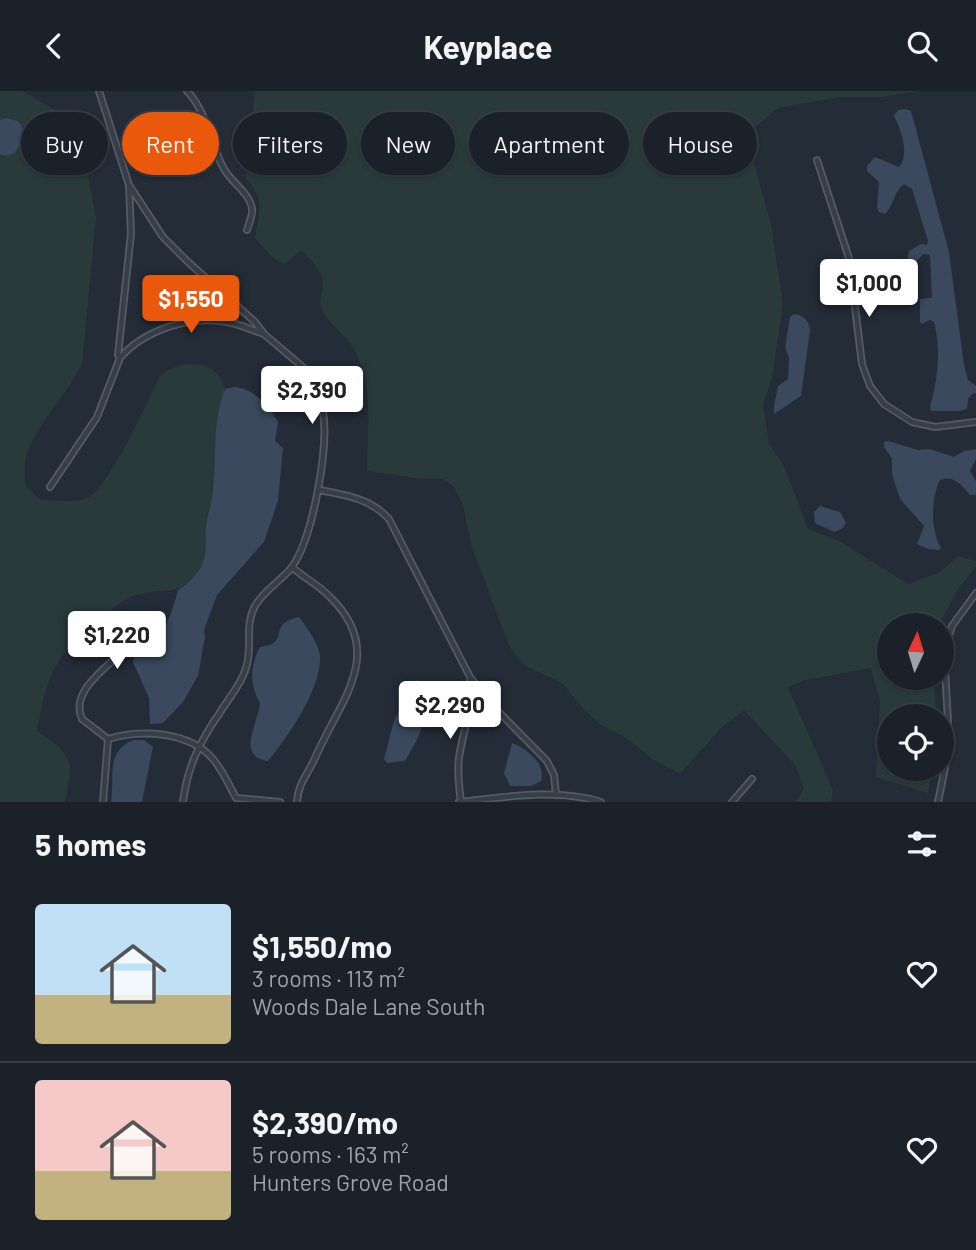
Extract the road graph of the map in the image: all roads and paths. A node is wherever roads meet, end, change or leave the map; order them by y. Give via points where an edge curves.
1 (99, 91) edge
2 (187, 91) edge
3 (817, 160) dead end
4 (129, 185) junction
5 (247, 229) dead end
6 (264, 334) junction
7 (120, 358) junction
8 (976, 422) edge
9 (50, 487) dead end
10 (319, 490) junction
11 (292, 567) junction
12 (976, 593) edge
13 (140, 631) dead end
14 (470, 677) junction
15 (108, 739) junction
16 (198, 747) junction
17 (752, 779) dead end
18 (556, 795) junction
19 (234, 800) edge
20 (103, 802) edge
21 (183, 802) edge
22 (280, 802) edge
23 (297, 802) edge
24 (460, 802) edge
25 (601, 802) edge
26 (732, 802) edge
27 (938, 802) edge

1 - 4 street
2 - 5 street via 203,114 226,173 249,199 253,210
3 - 8 street via 849,258 862,364 870,386 884,404 912,422 935,427
4 - 6 street via 174,249
4 - 7 street via 131,234
6 - 7 street via 227,322 192,322 142,338
6 - 10 street via 304,368 322,403 325,426
7 - 9 street via 97,417
10 - 11 street
10 - 14 street via 363,500 389,519
11 - 16 street via 253,610 246,671
11 - 23 street via 341,609 352,629 358,661 352,686 302,779
12 - 27 street via 952,626 944,650 948,722
13 - 15 street via 94,678 79,705 82,719
14 - 18 street via 547,761
14 - 24 street via 471,708 459,757
15 - 16 street via 154,733
15 - 20 street
16 - 19 street via 218,766
16 - 21 street
17 - 26 street
18 - 24 street
18 - 25 street
19 - 22 street

